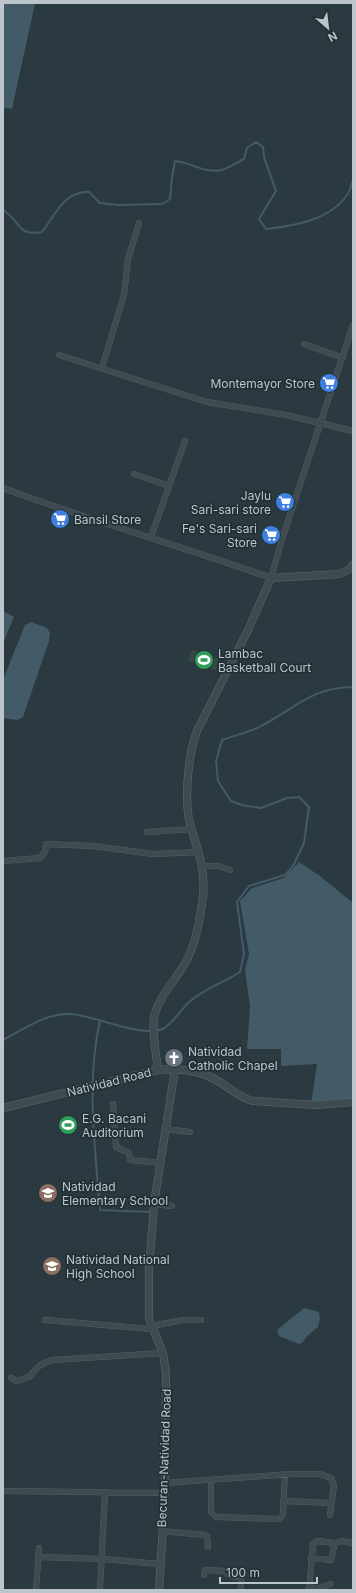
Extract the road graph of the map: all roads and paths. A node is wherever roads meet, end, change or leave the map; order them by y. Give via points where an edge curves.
1 (139, 223) dead end
2 (353, 325) edge
3 (304, 344) dead end
4 (59, 355) dead end
5 (343, 358) junction
6 (102, 368) junction
7 (321, 424) junction
8 (353, 431) edge
9 (185, 441) dead end
10 (134, 474) dead end
11 (169, 486) junction
12 (3, 488) edge
13 (151, 537) junction
14 (353, 565) edge
15 (271, 578) junction
16 (192, 829) junction
17 (147, 832) dead end
18 (200, 852) junction
19 (3, 861) edge
20 (202, 866) junction
21 (230, 870) dead end
22 (175, 1069) junction
23 (158, 1070) junction
24 (353, 1102) edge
25 (113, 1104) dead end
26 (3, 1108) edge
27 (166, 1129) junction
28 (190, 1132) dead end
29 (161, 1163) junction
30 (154, 1204) junction
31 (172, 1206) dead end
32 (45, 1320) dead end
33 (201, 1320) dead end
34 (151, 1327) junction
35 (163, 1353) junction
36 (11, 1378) dead end
37 (285, 1474) junction
38 (211, 1481) junction
39 (165, 1483) junction
40 (3, 1491) edge
41 (105, 1492) junction
42 (165, 1493) junction
43 (283, 1501) junction
44 (332, 1503) junction
45 (330, 1514) dead end
46 (162, 1531) junction
47 (353, 1543) edge
48 (335, 1544) junction
49 (208, 1547) dead end
50 (39, 1548) dead end
51 (39, 1557) junction
52 (311, 1558) junction
53 (102, 1559) junction
54 (159, 1564) junction
55 (204, 1575) dead end
56 (331, 1584) dead end
57 (36, 1590) edge
58 (100, 1590) edge
59 (159, 1590) edge
60 (241, 1590) edge
61 (310, 1590) edge

1 - 6 street via 128,259 124,295
2 - 5 street
3 - 5 street
4 - 6 street
5 - 7 street
6 - 7 street via 207,402 286,415
7 - 8 street
7 - 15 street
9 - 11 street
10 - 11 street
11 - 13 street
12 - 13 street
13 - 15 street
14 - 15 street via 340,574
15 - 16 street via 193,742 189,773 189,816
16 - 17 street
16 - 18 street
18 - 19 street via 153,854 93,846 46,844 45,852 40,858
18 - 20 street
20 - 21 street
20 - 23 street via 203,894 192,947 184,966 159,1004 154,1023
22 - 23 street, Natividad Road
22 - 24 street, Natividad Road via 210,1076 246,1100 315,1105
22 - 27 street
23 - 26 street, Natividad Road
25 - 29 street via 116,1148 129,1153 130,1160
27 - 28 street
27 - 29 street
29 - 30 street
30 - 31 street
30 - 34 street via 149,1269 148,1312
32 - 34 street
33 - 34 street via 183,1320
34 - 35 street, Becuran-Natividad Road
35 - 36 street via 58,1358 40,1365 29,1377 17,1381
35 - 39 street, Becuran-Natividad Road via 166,1374
37 - 38 street
37 - 43 street
37 - 44 street via 317,1473 331,1478 334,1485
38 - 39 street
38 - 43 street via 211,1512 216,1517 280,1519 283,1514
39 - 42 street, Becuran-Natividad Road
40 - 41 street
41 - 42 street
41 - 53 street
42 - 46 street, Becuran-Natividad Road
43 - 44 street
44 - 45 street
46 - 49 street via 205,1535
46 - 54 street, Becuran-Natividad Road
47 - 48 street
48 - 52 street via 331,1560
48 - 52 street via 315,1542
50 - 51 street
51 - 53 street
51 - 57 street
52 - 61 street
53 - 54 street
53 - 58 street
54 - 59 street, Becuran-Natividad Road
55 - 60 street via 205,1570 208,1570 224,1571 229,1576 240,1577
56 - 61 street

